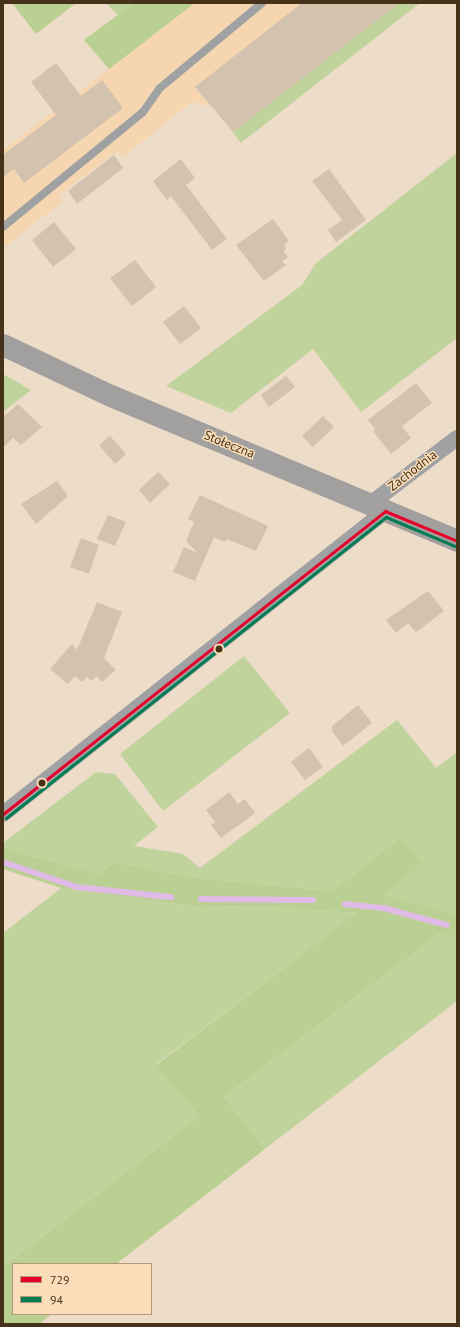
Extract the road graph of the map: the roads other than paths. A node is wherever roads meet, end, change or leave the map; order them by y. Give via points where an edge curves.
1 (262, 3) edge
2 (3, 227) edge
3 (3, 345) edge
4 (457, 438) edge
5 (378, 508) junction
6 (457, 541) edge
7 (3, 814) edge

1 - 2 lane via 160,88 143,112
3 - 5 main road, Stołeczna via 111,396
4 - 5 street, Zachodnia
5 - 6 main road, Stołeczna
5 - 7 street, Zachodnia

